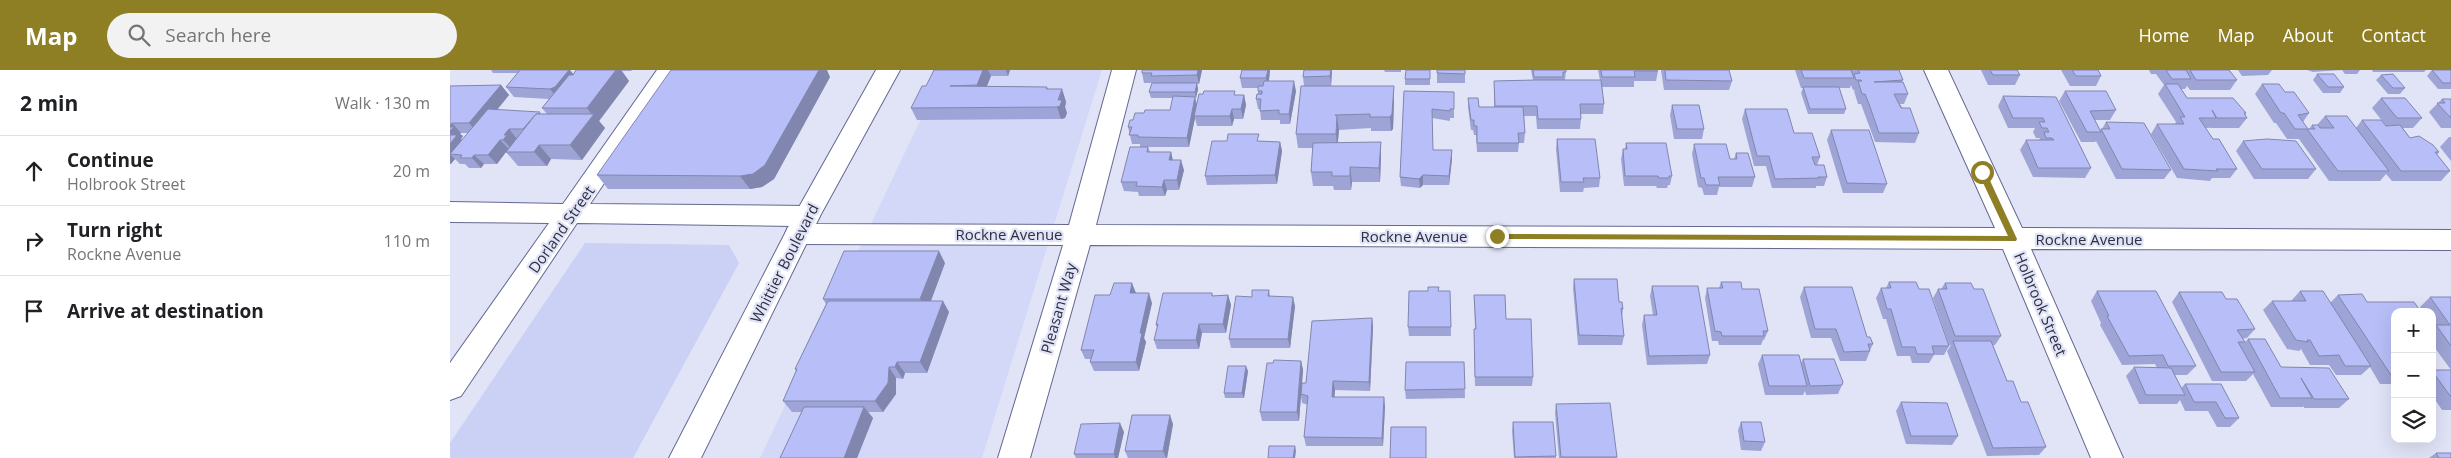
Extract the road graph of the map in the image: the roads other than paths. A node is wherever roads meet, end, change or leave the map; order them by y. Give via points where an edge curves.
1 (670, 70) edge
2 (888, 70) edge
3 (1124, 70) edge
4 (1936, 70) edge
5 (450, 212) edge
6 (572, 213) junction
7 (802, 225) junction
8 (1080, 234) junction
9 (2013, 239) junction
10 (2451, 240) edge
11 (450, 387) edge
12 (685, 458) edge
13 (1014, 458) edge
14 (2107, 458) edge

1 - 6 street, Dorland Street
2 - 7 street, Whittier Boulevard
3 - 8 street, Pleasant Way
4 - 9 street, Holbrook Street
5 - 6 street, Rockne Avenue
6 - 7 street, Rockne Avenue via 725,217
6 - 11 street, Dorland Street
7 - 8 street, Rockne Avenue
7 - 12 street, Whittier Boulevard
8 - 9 street, Rockne Avenue
8 - 13 street, Pleasant Way
9 - 10 street, Rockne Avenue
9 - 14 street, Holbrook Street

